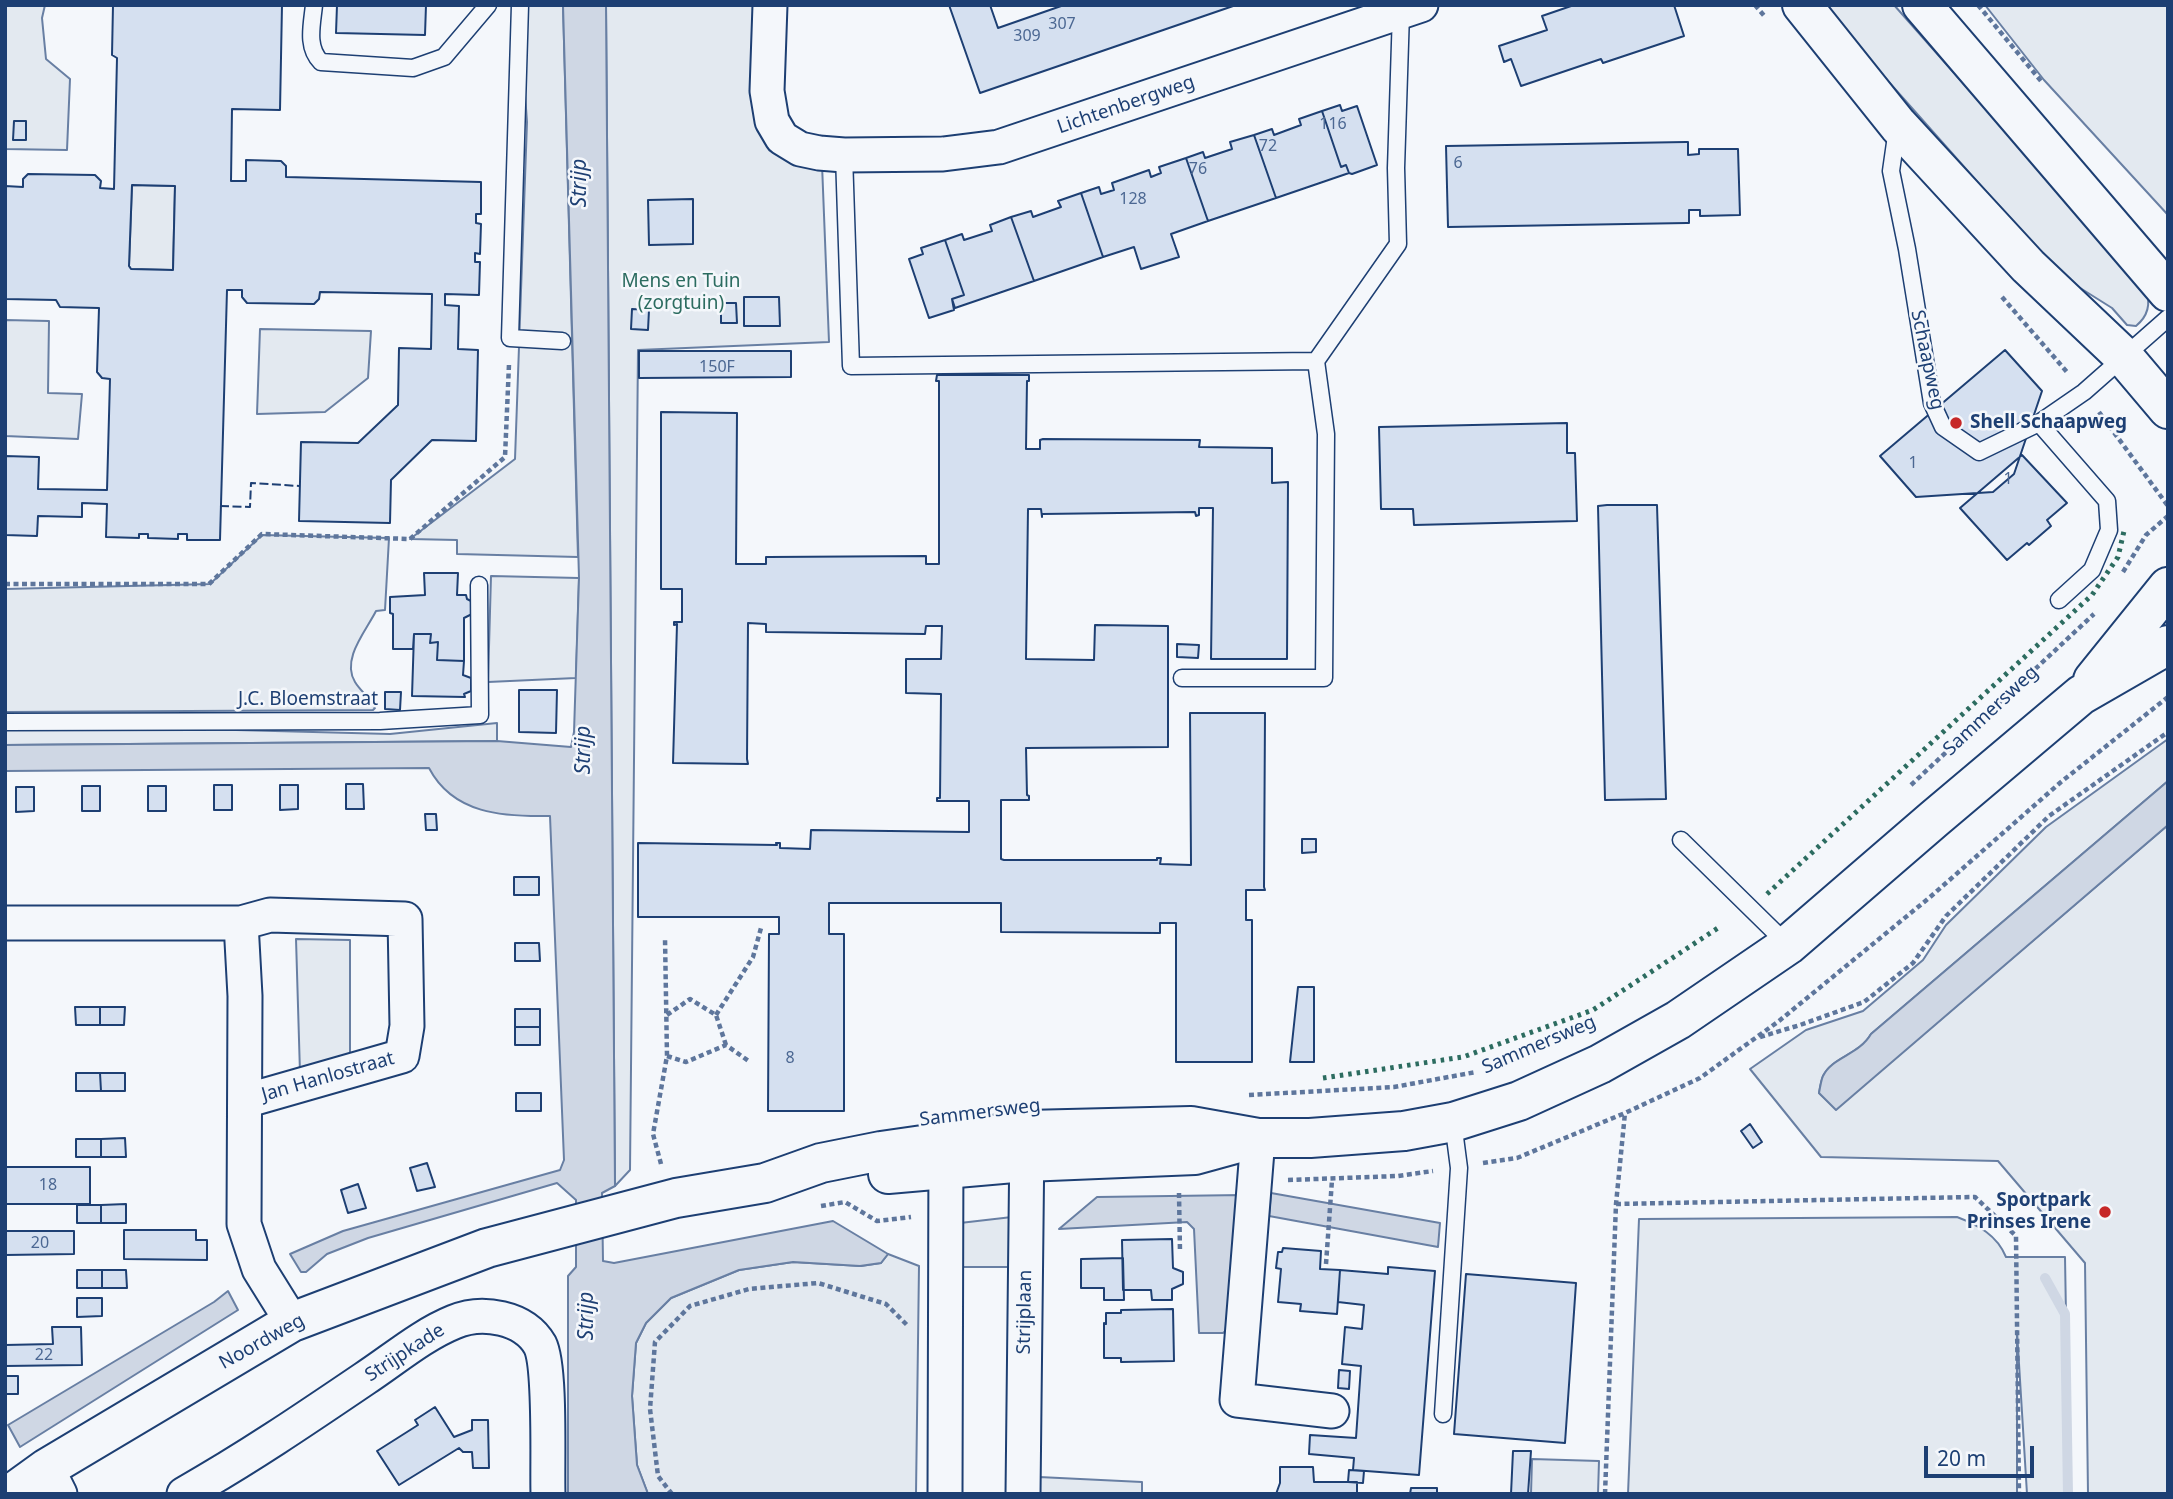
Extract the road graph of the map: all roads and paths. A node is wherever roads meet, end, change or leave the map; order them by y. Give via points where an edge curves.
1 (314, 5) edge
2 (488, 5) edge
3 (520, 5) edge
4 (770, 5) edge
5 (1922, 5) edge
6 (1411, 9) edge
7 (1806, 10) edge
8 (1898, 125) junction
9 (844, 155) junction
10 (2168, 292) edge
11 (2001, 297) dead end
12 (2168, 318) edge
13 (510, 338) junction
14 (562, 341) dead end
15 (2124, 357) junction
16 (1316, 361) junction
17 (2084, 392) junction
18 (2168, 409) edge
19 (2039, 423) junction
20 (2168, 506) edge
21 (2168, 516) edge
22 (2119, 578) dead end
23 (5, 584) edge
24 (480, 585) dead end
25 (2168, 587) edge
26 (2059, 600) dead end
27 (2097, 611) dead end
28 (2168, 645) edge
29 (1182, 678) dead end
30 (2081, 695) junction
31 (2168, 698) edge
32 (5, 722) edge
33 (2168, 732) edge
34 (1908, 788) dead end
35 (1681, 840) dead end
36 (5, 923) edge
37 (241, 923) junction
38 (761, 928) dead end
39 (665, 938) dead end
40 (1788, 945) junction
41 (667, 1015) junction
42 (716, 1015) junction
43 (1559, 1038) dead end
44 (726, 1045) junction
45 (667, 1056) junction
46 (750, 1062) dead end
47 (1243, 1096) dead end
48 (245, 1101) junction
49 (1625, 1113) dead end
50 (1453, 1122) junction
51 (1258, 1138) junction
52 (1026, 1146) junction
53 (945, 1155) junction
54 (1332, 1180) dead end
55 (666, 1188) junction
56 (1179, 1188) dead end
57 (1616, 1204) junction
58 (589, 1221) joint
59 (1181, 1252) dead end
60 (1326, 1264) dead end
61 (292, 1322) junction
62 (945, 1362) junction
63 (1332, 1411) dead end
64 (1443, 1414) dead end
65 (54, 1481) edge
66 (11, 1494) edge
67 (184, 1494) edge
68 (548, 1494) edge
69 (672, 1494) edge
70 (945, 1494) edge
71 (1023, 1494) edge
72 (1605, 1494) edge
73 (2019, 1494) edge

1 - 2 lane via 311,38 321,62 413,68 444,57
3 - 13 lane
4 - 9 street, Lichtenbergweg via 767,91 772,121 782,138 800,149
5 - 10 street
6 - 9 street, Lichtenbergweg via 999,147 943,155
6 - 16 lane, Lichtenbergweg via 1396,168 1398,244
7 - 8 street
8 - 15 street via 2028,266
8 - 19 lane, Schaapweg via 1891,171 1932,403 1942,427 1979,452
9 - 16 lane via 851,366
11 - 17 path
12 - 15 lane, Schaapweg
13 - 14 lane
13 - 23 path via 505,457 410,539 262,534 209,584
15 - 17 lane, Schaapweg
15 - 18 street
16 - 29 lane via 1326,434 1324,678
17 - 19 lane, Schaapweg
17 - 20 path
19 - 26 lane via 2107,501 2109,530 2092,569
21 - 22 path via 2146,535
24 - 32 lane, J.C. Bloemstraat via 480,715 380,721
25 - 30 street, Sammersweg
27 - 34 path, Sammersweg
28 - 30 street, Sammersweg
30 - 40 street, Sammersweg
31 - 33 path via 1756,1038 1864,1002 1913,963 1946,916 2049,816
35 - 40 lane
36 - 37 street, Jan Hanlostraat
37 - 48 street, Jan Hanlostraat
37 - 48 street, Jan Hanlostraat via 270,915 405,919 407,1026 402,1056
38 - 42 path via 753,957
39 - 41 path
40 - 50 street, Sammersweg via 1678,1020 1600,1064 1519,1101
41 - 42 path via 690,999
41 - 45 path
42 - 44 path
43 - 47 path, Sammersweg via 1483,1070 1394,1087
44 - 45 path via 686,1062
44 - 46 path
45 - 55 path via 653,1134
48 - 61 street, Jan Hanlostraat via 244,1224 259,1269
49 - 57 path
50 - 51 street, Sammersweg via 1404,1131
50 - 64 lane via 1459,1168
51 - 52 street, Sammersweg via 1191,1126
51 - 63 street via 1237,1400
52 - 53 street, Sammersweg
52 - 71 street, Strijplaan
53 - 55 street, Sammersweg via 821,1163 765,1184
53 - 62 street
54 - 60 path
55 - 58 street, Sammersweg
56 - 59 path
57 - 72 path
57 - 73 path via 1975,1197 2016,1236
58 - 61 street, Noordweg via 487,1248
61 - 65 street, Noordweg
62 - 69 path via 886,1304 818,1283 749,1289 690,1306 656,1342 650,1409 658,1476
62 - 70 street
65 - 66 street, Noordweg
67 - 68 street, Strijpkade via 430,1335 456,1321 478,1317 523,1326 540,1345 546,1380

